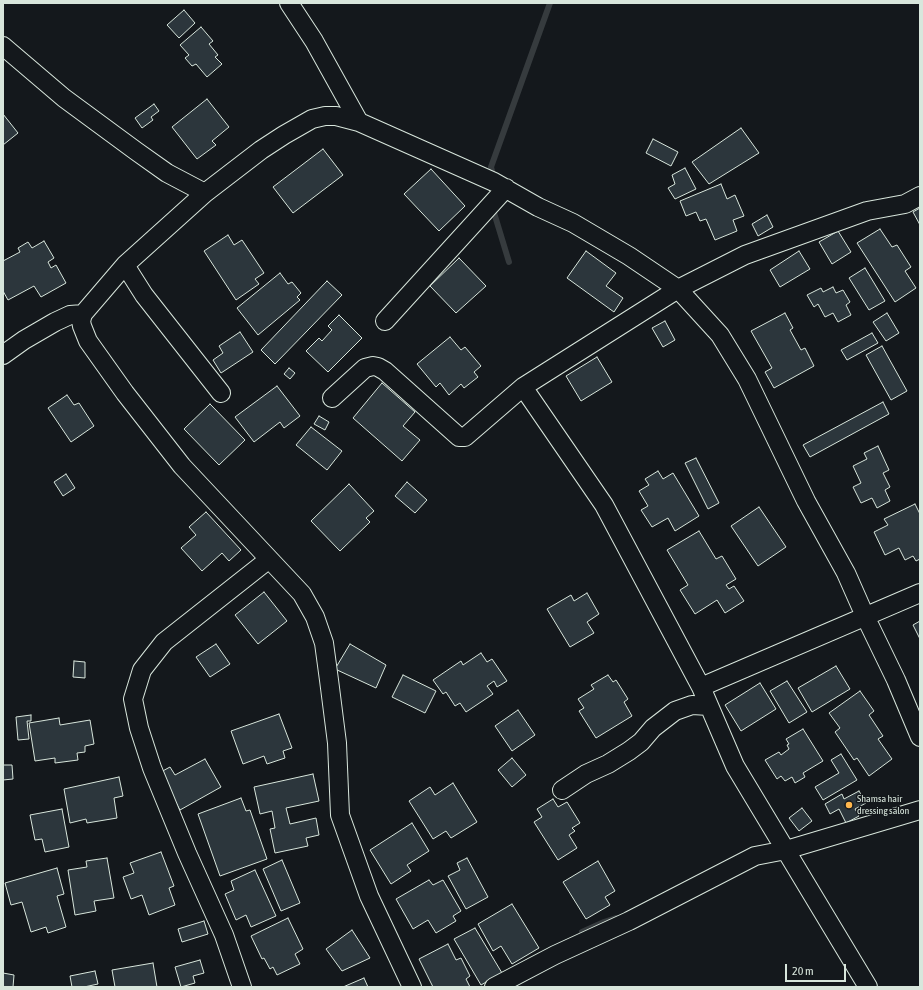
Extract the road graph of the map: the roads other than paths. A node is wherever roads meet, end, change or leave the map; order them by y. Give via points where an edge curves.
1 (289, 3) edge
2 (3, 46) edge
3 (359, 122) junction
4 (506, 188) junction
5 (205, 193) junction
6 (920, 196) edge
7 (125, 265) junction
8 (678, 289) junction
9 (84, 314) junction
10 (385, 321) dead end
11 (3, 355) edge
12 (523, 387) junction
13 (221, 393) dead end
14 (332, 398) dead end
15 (268, 560) junction
16 (920, 593) edge
17 (865, 616) junction
18 (701, 687) junction
19 (709, 706) junction
20 (920, 737) edge
21 (562, 790) dead end
22 (920, 810) edge
23 (786, 850) junction
24 (242, 987) edge
25 (412, 987) edge
26 (494, 987) edge
27 (868, 987) edge

1 - 3 street via 314,40
2 - 5 street via 64,98 136,151 167,173
3 - 4 street
3 - 5 street via 336,116 312,119 261,150
4 - 8 street via 538,207 573,223
4 - 10 street
5 - 7 street
6 - 8 street via 905,204 867,211 745,255
7 - 9 street
7 - 13 street via 144,295
8 - 12 street
8 - 17 street via 720,335 747,379 806,501 846,573
9 - 11 street via 70,315 55,322
9 - 15 street via 81,321 88,341 124,393 182,466
12 - 14 street via 470,434 462,437 378,367 365,368
12 - 18 street via 604,505
15 - 24 street via 164,642 142,670 133,699 152,768 224,935
15 - 25 street via 302,594 315,617 324,643 337,743 340,815 369,896
16 - 17 street
17 - 18 street
17 - 20 street
18 - 19 street
19 - 21 street via 692,705 675,711 653,728 642,742
19 - 23 street via 735,766
22 - 23 street
23 - 26 street via 755,856
23 - 27 street

